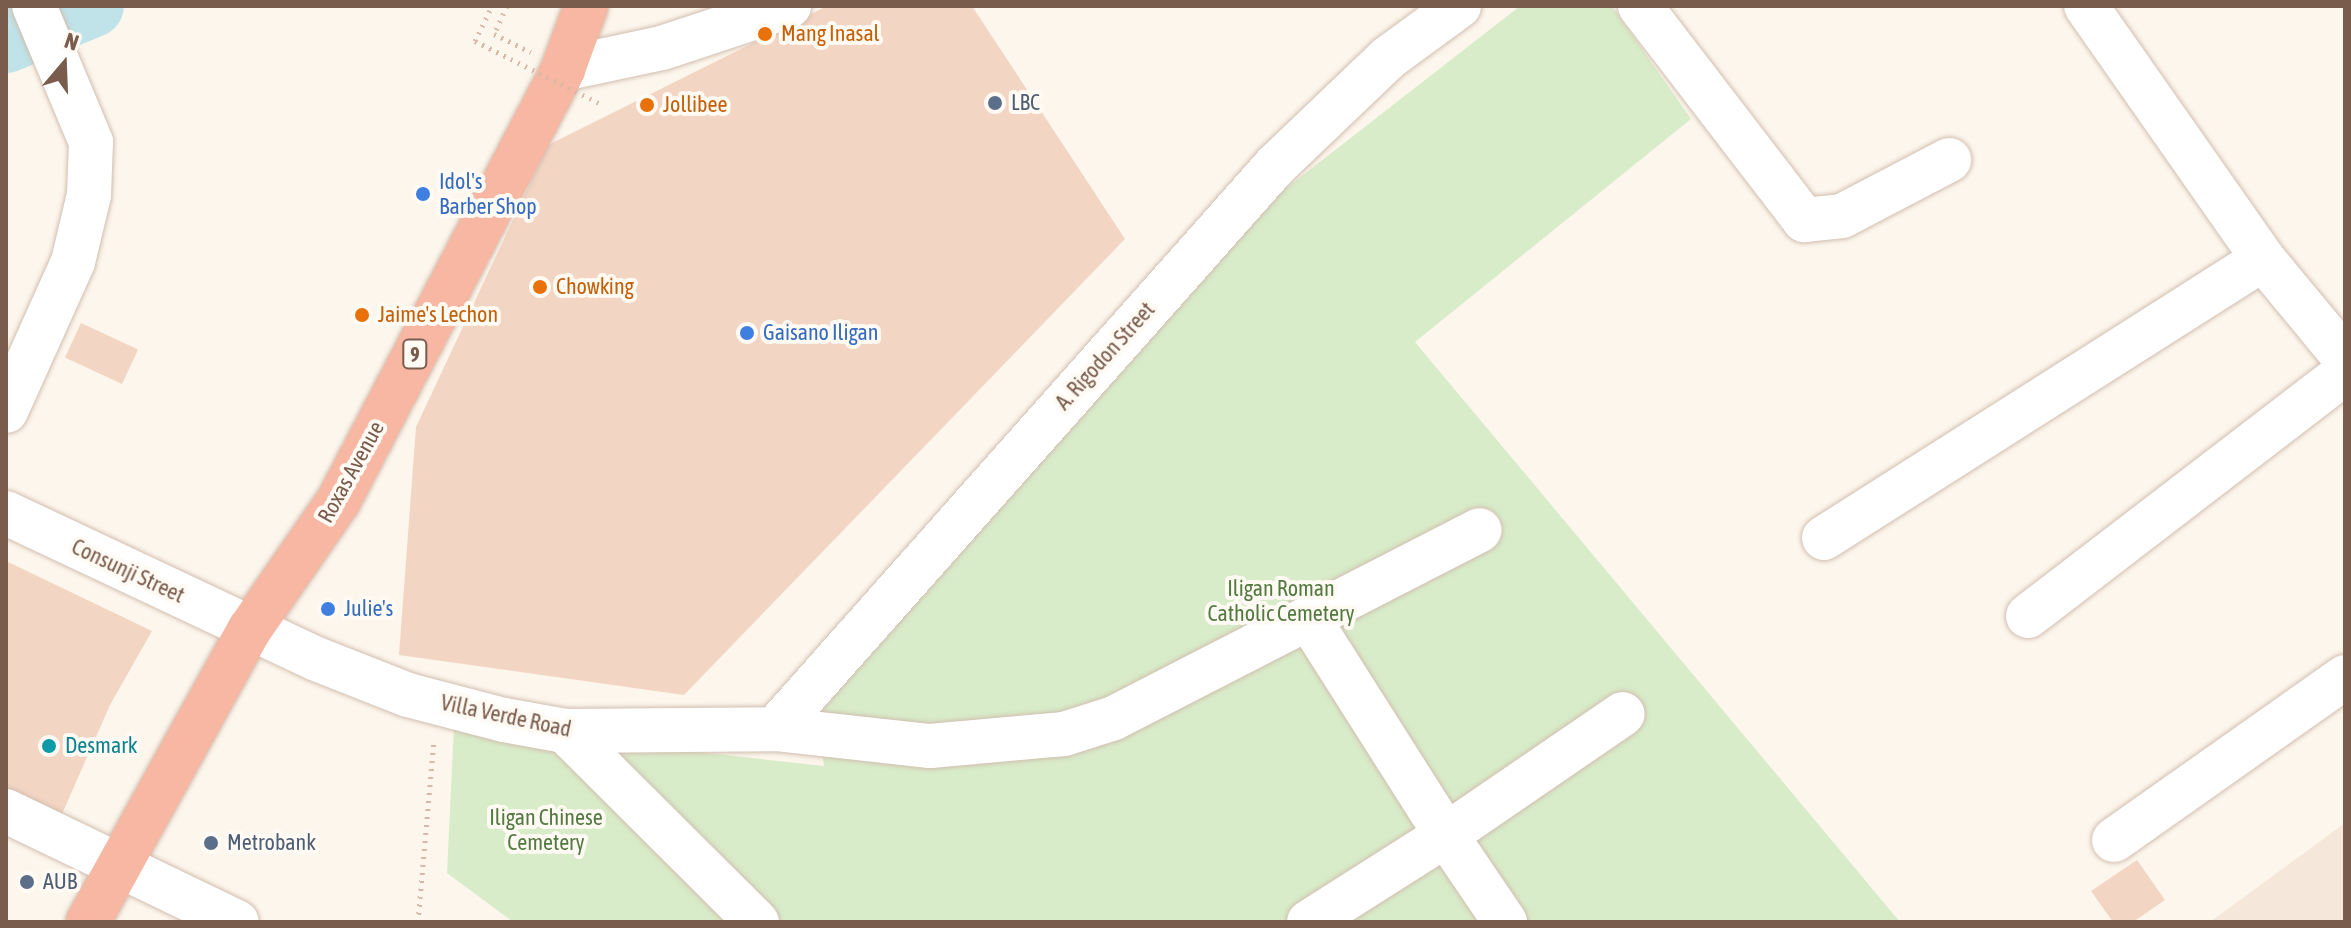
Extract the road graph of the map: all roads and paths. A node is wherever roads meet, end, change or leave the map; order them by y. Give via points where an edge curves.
1 (492, 6) edge
2 (507, 6) edge
3 (583, 6) edge
4 (789, 6) edge
5 (1459, 6) edge
6 (1640, 6) edge
7 (2086, 6) edge
8 (35, 9) edge
9 (553, 63) junction
10 (601, 104) dead end
11 (1949, 160) dead end
12 (2263, 259) junction
13 (2345, 358) edge
14 (2345, 373) edge
15 (6, 411) edge
16 (6, 513) edge
17 (1480, 530) dead end
18 (1824, 538) dead end
19 (2028, 616) dead end
20 (1310, 621) junction
21 (250, 629) junction
22 (2345, 677) edge
23 (437, 702) junction
24 (1623, 714) dead end
25 (775, 729) junction
26 (565, 731) junction
27 (6, 811) edge
28 (1446, 835) junction
29 (2114, 840) dead end
30 (121, 868) junction
31 (88, 922) edge
32 (237, 922) edge
33 (418, 922) edge
34 (757, 922) edge
35 (1309, 922) edge
36 (1505, 922) edge

1 - 10 path, bridge via 475,41
2 - 9 path via 494,34
3 - 9 highway, Roxas Avenue / 9
4 - 9 street via 662,48
5 - 25 street, A. Rigodon Street via 1388,58 1275,166
6 - 11 street via 1804,220 1842,216
7 - 12 street
8 - 15 street via 91,142 89,195 73,262
9 - 21 highway, Roxas Avenue / 9 via 339,500
12 - 13 street
12 - 18 street
14 - 19 street
16 - 21 street, Consunji Street
17 - 20 street, Villa Verde Road
20 - 25 street, Villa Verde Road via 1114,718 1064,734 930,746
20 - 28 street
21 - 23 street, Villa Verde Road
21 - 30 highway, Roxas Avenue / 9
22 - 29 street
23 - 26 street, Villa Verde Road
23 - 33 path
24 - 28 street
25 - 26 street, Villa Verde Road
26 - 34 street
27 - 30 street
28 - 35 street
28 - 36 street
30 - 31 highway, Roxas Avenue / 9
30 - 32 street

